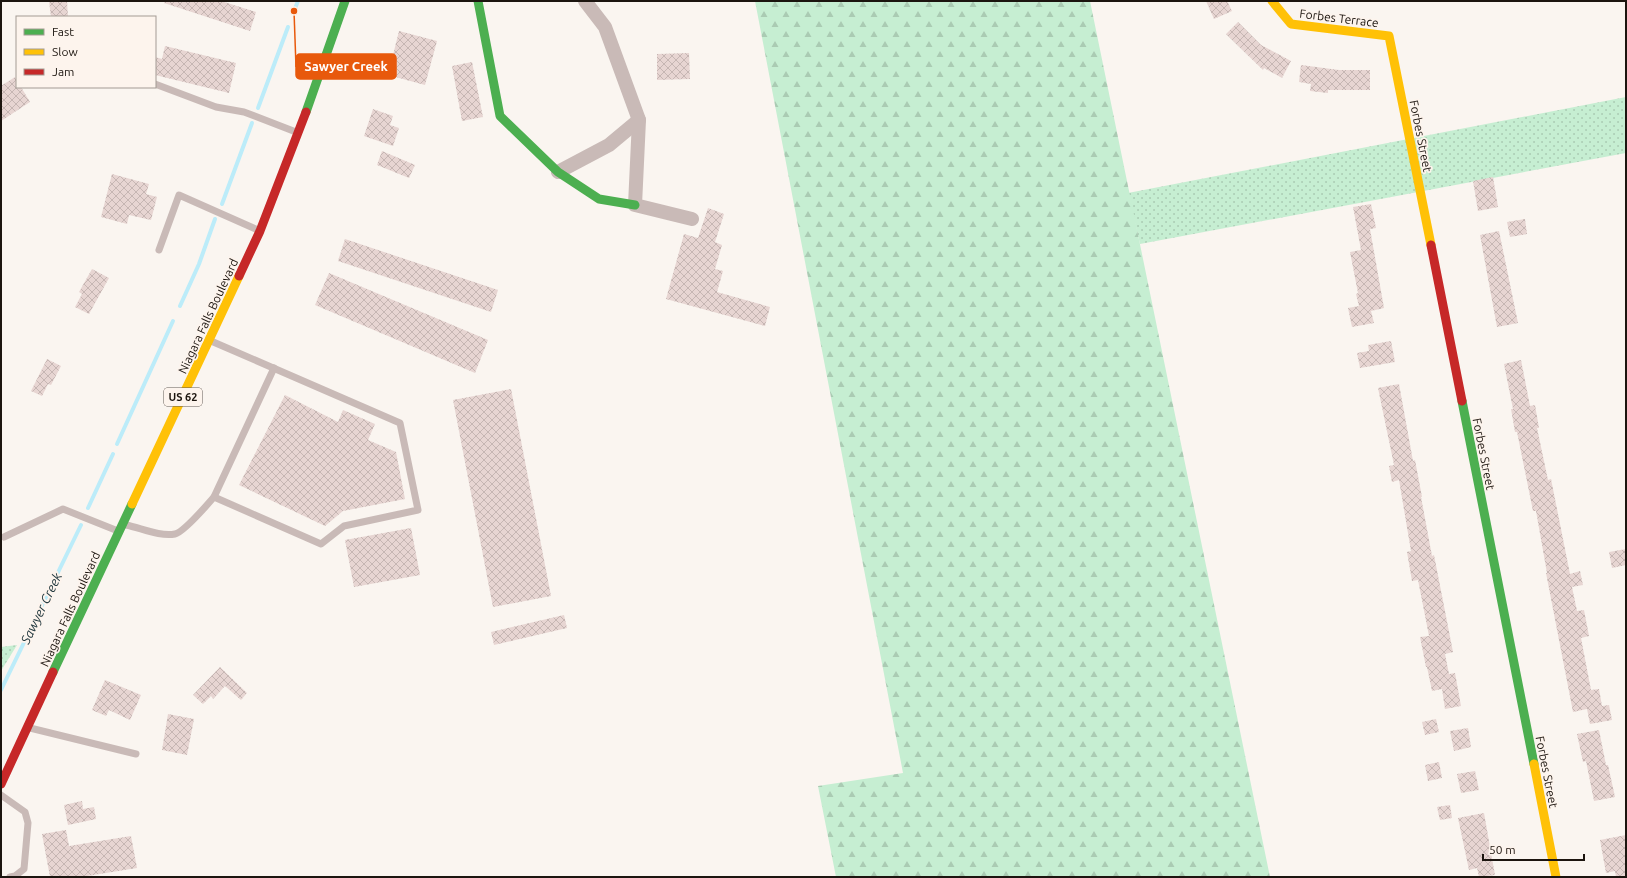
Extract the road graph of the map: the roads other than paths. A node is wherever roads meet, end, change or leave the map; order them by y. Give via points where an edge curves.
1 (345, 1) edge
2 (478, 1) edge
3 (585, 1) edge
4 (1272, 1) edge
5 (1389, 36) joint
6 (156, 84) edge
7 (639, 120) junction
8 (298, 133) junction
9 (558, 172) junction
10 (635, 205) junction
11 (692, 219) dead end
12 (260, 231) junction
13 (159, 250) dead end
14 (210, 341) junction
15 (274, 368) junction
16 (214, 497) junction
17 (122, 528) junction
18 (4, 537) dead end
19 (27, 728) junction
20 (136, 754) dead end
21 (1, 784) edge
22 (1, 795) edge
23 (10, 877) edge
24 (1556, 877) edge

1 - 8 street, Niagara Falls Boulevard / US 62
2 - 9 street via 500,116
3 - 7 street via 605,27
4 - 5 street, Forbes Terrace via 1291,24
5 - 24 street, Forbes Street
6 - 8 lane via 216,107 244,112
7 - 9 street via 609,145
7 - 10 street
8 - 12 street, Niagara Falls Boulevard / US 62
9 - 10 street via 599,199
10 - 11 street
12 - 13 lane via 179,195
12 - 14 street, Niagara Falls Boulevard / US 62
14 - 15 lane
14 - 17 street, Niagara Falls Boulevard / US 62
15 - 16 lane
15 - 16 lane via 400,422 418,510 344,526 321,544
16 - 17 lane via 177,534
17 - 18 lane via 63,509
17 - 19 street, Niagara Falls Boulevard / US 62
19 - 20 lane
19 - 21 street, Niagara Falls Boulevard / US 62
22 - 23 lane via 26,812 28,823 24,868

